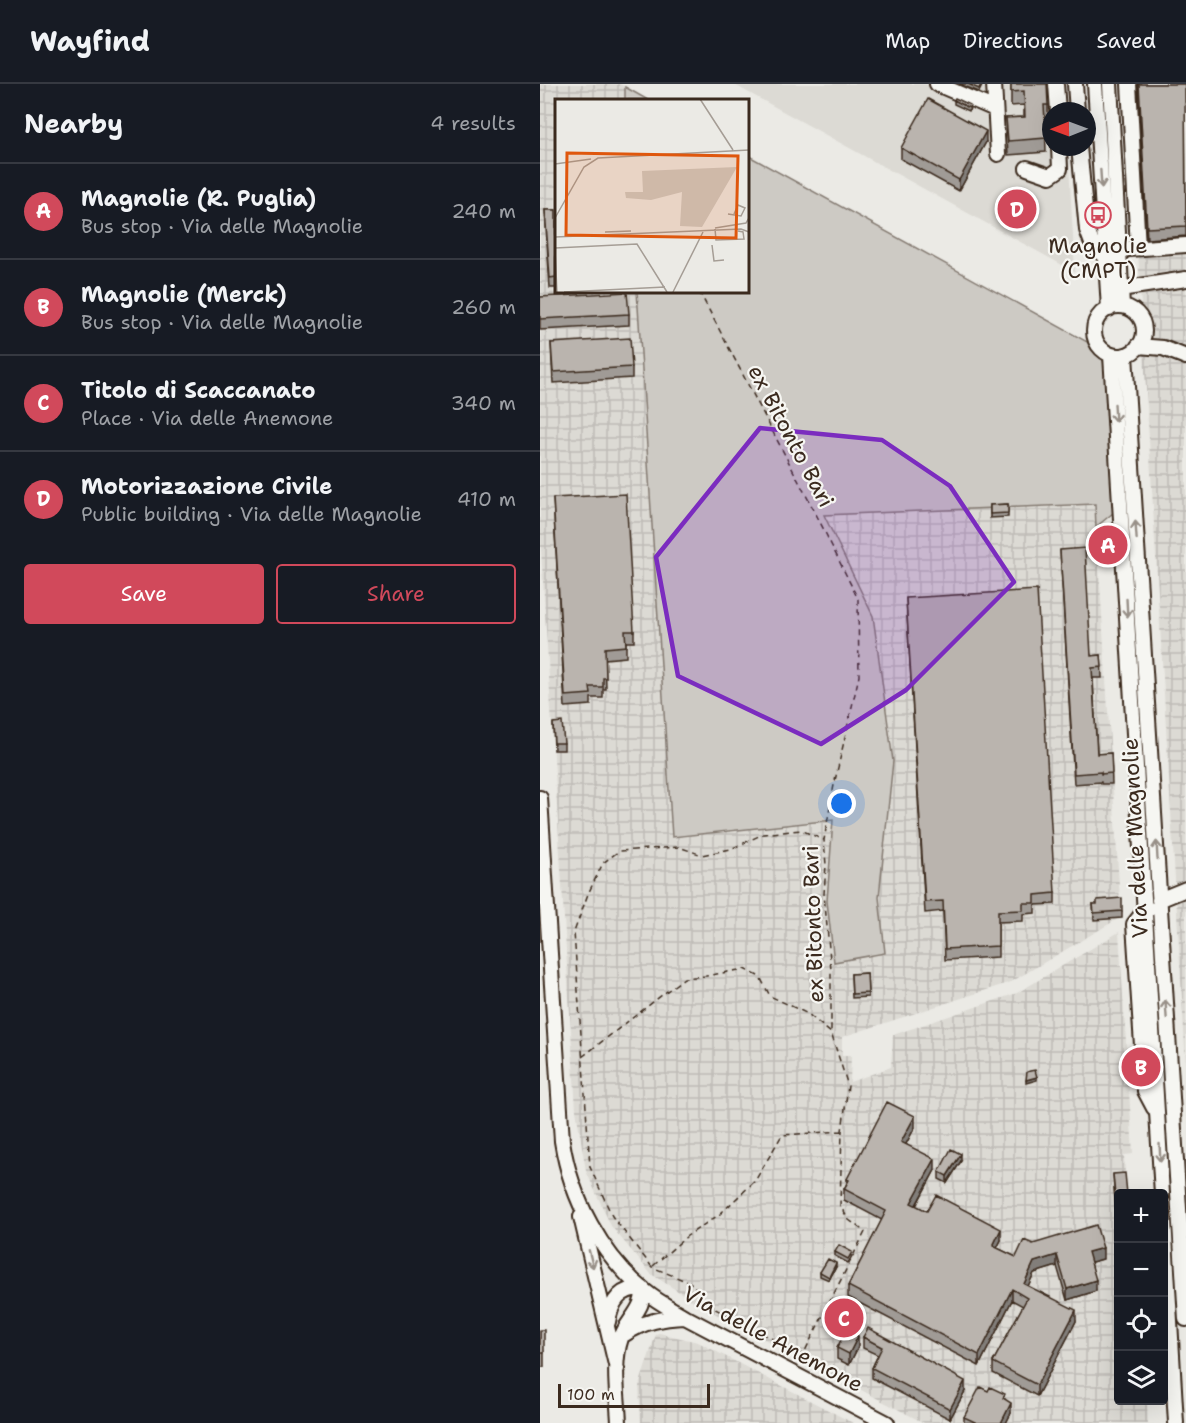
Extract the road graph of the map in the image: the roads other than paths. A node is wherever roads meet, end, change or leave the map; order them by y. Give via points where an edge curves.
1 (937, 84) edge
2 (994, 84) edge
3 (1095, 84) edge
4 (1110, 84) edge
5 (1129, 84) edge
6 (1057, 89) edge
7 (1076, 89) edge
8 (995, 109) junction
9 (998, 154) dead end
10 (1059, 156) edge
11 (1080, 156) edge
12 (1027, 168) dead end
13 (1186, 245) edge
14 (1138, 248) junction
15 (1112, 253) junction
16 (1186, 279) edge
17 (1120, 289) junction
18 (1116, 308) junction
19 (1144, 328) junction
20 (1138, 346) junction
21 (1163, 348) junction
22 (1118, 355) junction
23 (1186, 357) edge
24 (540, 798) edge
25 (1186, 890) edge
26 (1160, 904) junction
27 (1145, 910) junction
28 (571, 1182) junction
29 (1162, 1189) edge
30 (1165, 1243) edge
31 (642, 1288) junction
32 (685, 1317) junction
33 (1186, 1318) edge
34 (607, 1326) junction
35 (621, 1337) junction
36 (617, 1369) junction
37 (1173, 1375) junction
38 (619, 1423) edge
39 (886, 1423) edge
40 (1170, 1423) edge
41 (1176, 1423) edge

1 - 8 street
2 - 8 street
3 -> 15 street
4 - 15 street
5 - 14 street
6 - 7 street
8 - 9 street
10 - 12 street via 1060,169 1050,176
11 - 15 street via 1087,230 1093,246
13 - 14 street
14 - 15 street
15 - 17 street
15 - 18 street
16 - 17 street
17 - 18 street
18 - 19 street via 1137,314
18 - 22 street via 1097,320 1094,334 1100,347
19 - 20 street
19 - 21 street
20 - 21 street
20 - 22 street
21 - 23 street
26 -> 22 street, Via delle Magnolie
22 -> 27 street, Via delle Magnolie
24 - 28 street via 560,1125
25 - 26 street
26 - 27 street
33 -> 26 street, Via delle Magnolie
27 -> 29 street, Via delle Magnolie
28 - 31 street, Via delle Anemone via 602,1243
28 -> 34 street
30 - 37 street
31 - 32 street, Via delle Anemone
31 - 34 street via 627,1289 618,1297
31 - 35 street via 644,1294 637,1313
32 - 35 street via 658,1319
32 - 39 street, Via delle Anemone
34 - 36 street
35 - 36 street
36 - 38 street
37 - 40 street via 1168,1393
37 - 41 street

